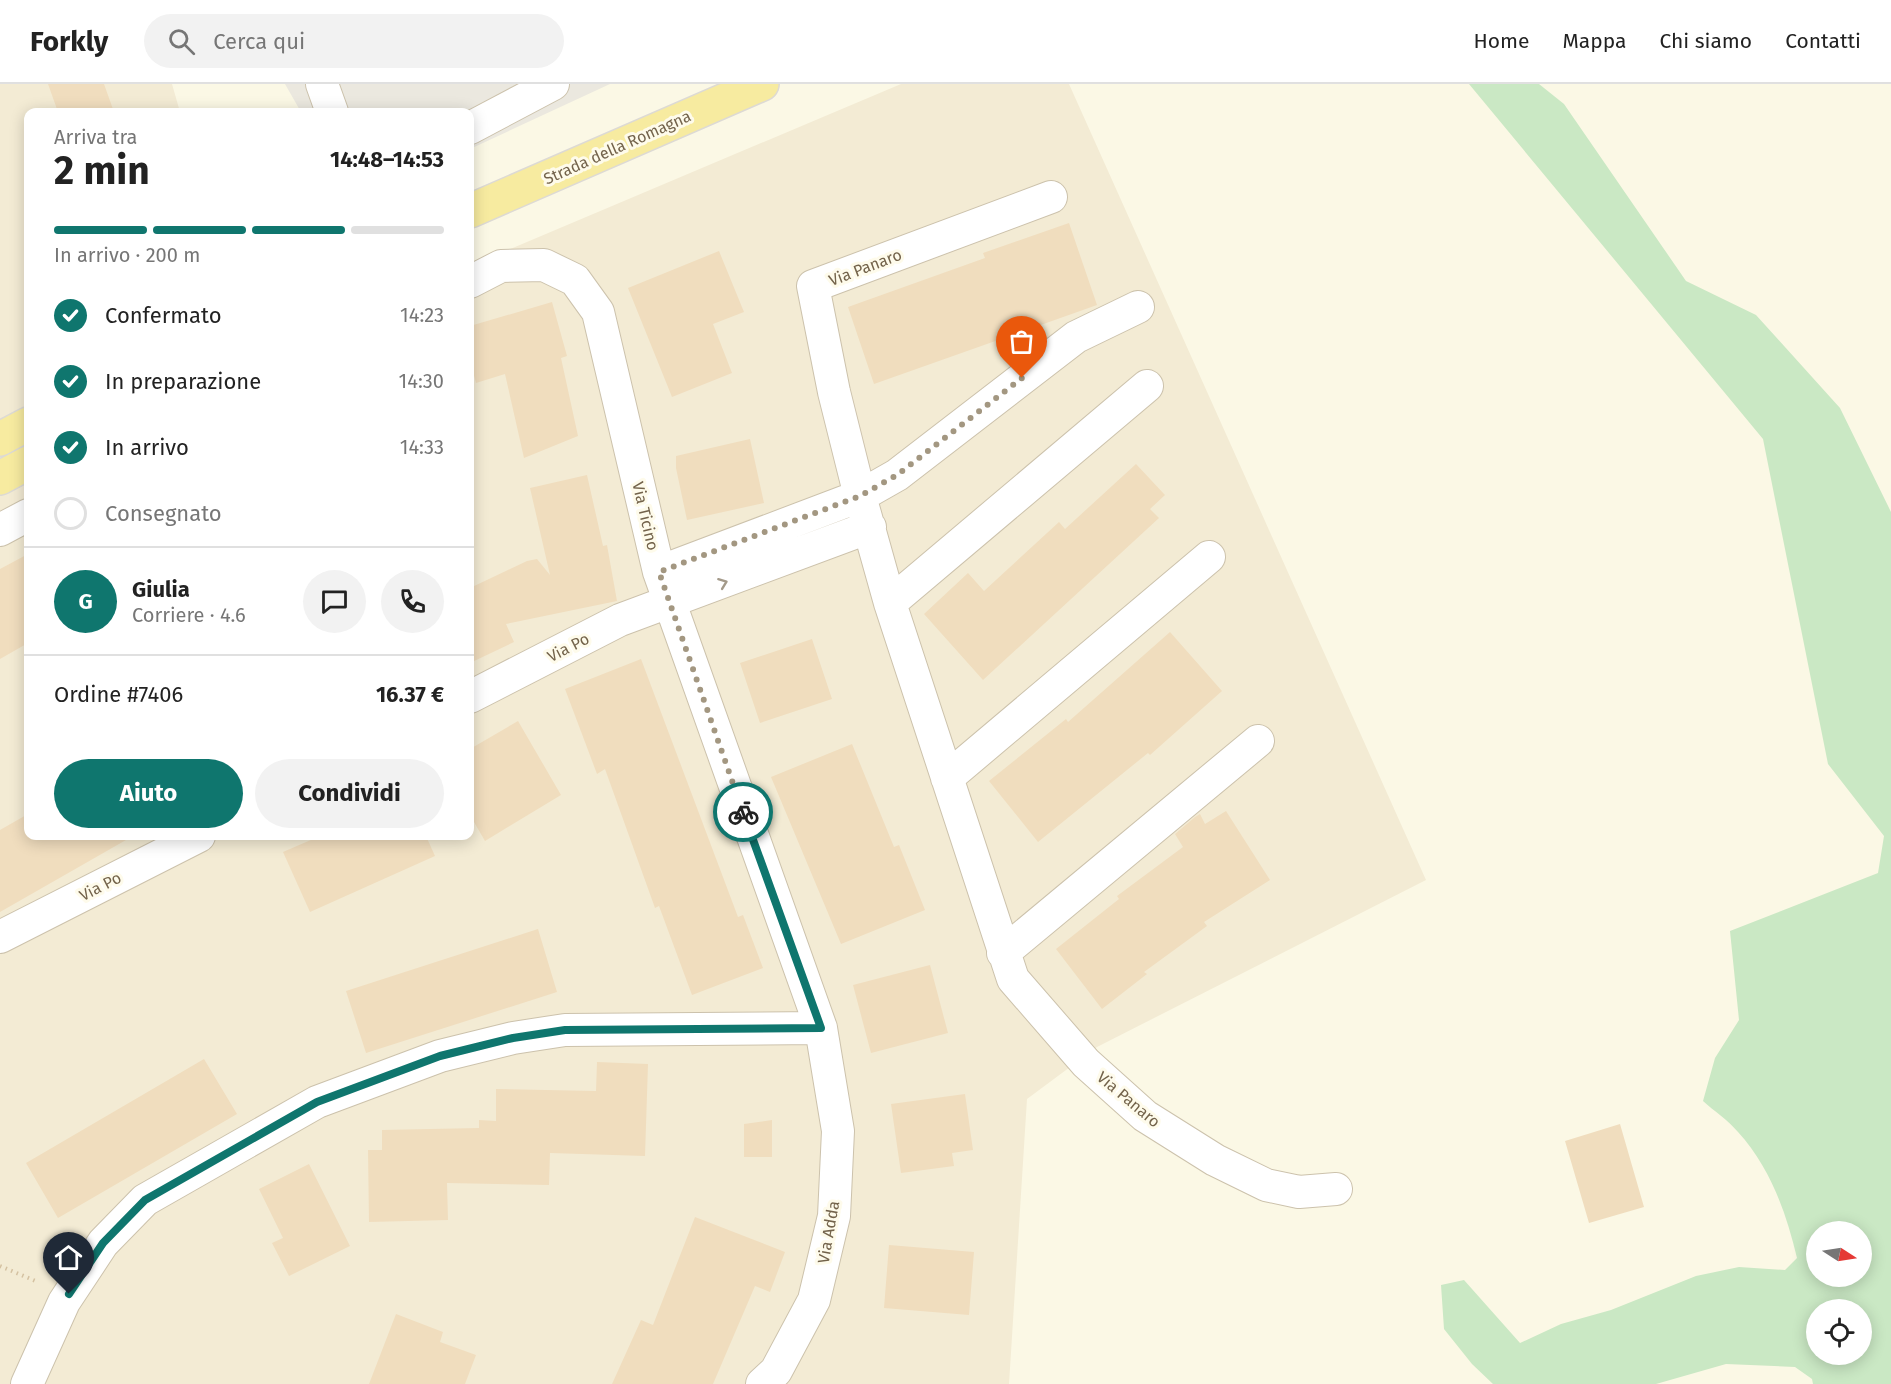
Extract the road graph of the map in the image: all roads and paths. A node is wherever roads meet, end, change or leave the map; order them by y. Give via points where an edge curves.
1 (322, 84) edge
2 (553, 84) edge
3 (762, 84) edge
4 (331, 108) edge
5 (474, 126) edge
6 (1051, 197) dead end
7 (474, 209) edge
8 (474, 280) edge
9 (1138, 307) dead end
10 (1147, 386) dead end
11 (24, 426) edge
12 (0, 439) edge
13 (24, 465) edge
14 (0, 478) edge
15 (860, 496) junction
16 (24, 517) edge
17 (870, 527) junction
18 (0, 530) edge
19 (1209, 557) dead end
20 (659, 572) junction
21 (668, 603) junction
22 (890, 603) junction
23 (474, 695) edge
24 (1258, 741) dead end
25 (947, 778) junction
26 (191, 840) edge
27 (0, 938) edge
28 (1003, 953) junction
29 (821, 1028) junction
30 (1336, 1189) dead end
31 (27, 1384) edge
32 (762, 1384) edge

1 - 4 street
2 - 5 street
3 - 7 main road, Strada della Romagna
6 - 15 street, Via Panaro via 813,286
8 - 20 street, Via Ticino via 501,266 544,265 575,280 598,312
9 - 15 street via 1076,337 897,475
10 - 22 street
11 - 12 main road
13 - 14 main road
15 - 17 street, Via Panaro
15 - 20 street
16 - 18 street
21 -> 17 street
17 - 22 street, Via Panaro
19 - 25 street
20 - 21 street, Via Ticino
21 - 23 street, Via Po via 620,620
21 - 29 street, Via Ticino
22 - 25 street, Via Panaro
24 - 28 street
25 - 28 street, Via Panaro
26 - 27 street, Via Po
28 - 30 street, Via Panaro via 1013,979 1086,1063 1145,1116 1215,1160 1266,1185 1299,1192
29 - 31 street via 565,1030 440,1056 317,1102 145,1200 103,1243 64,1302
29 - 32 street, Via Adda via 837,1131 834,1216 814,1300 776,1371

